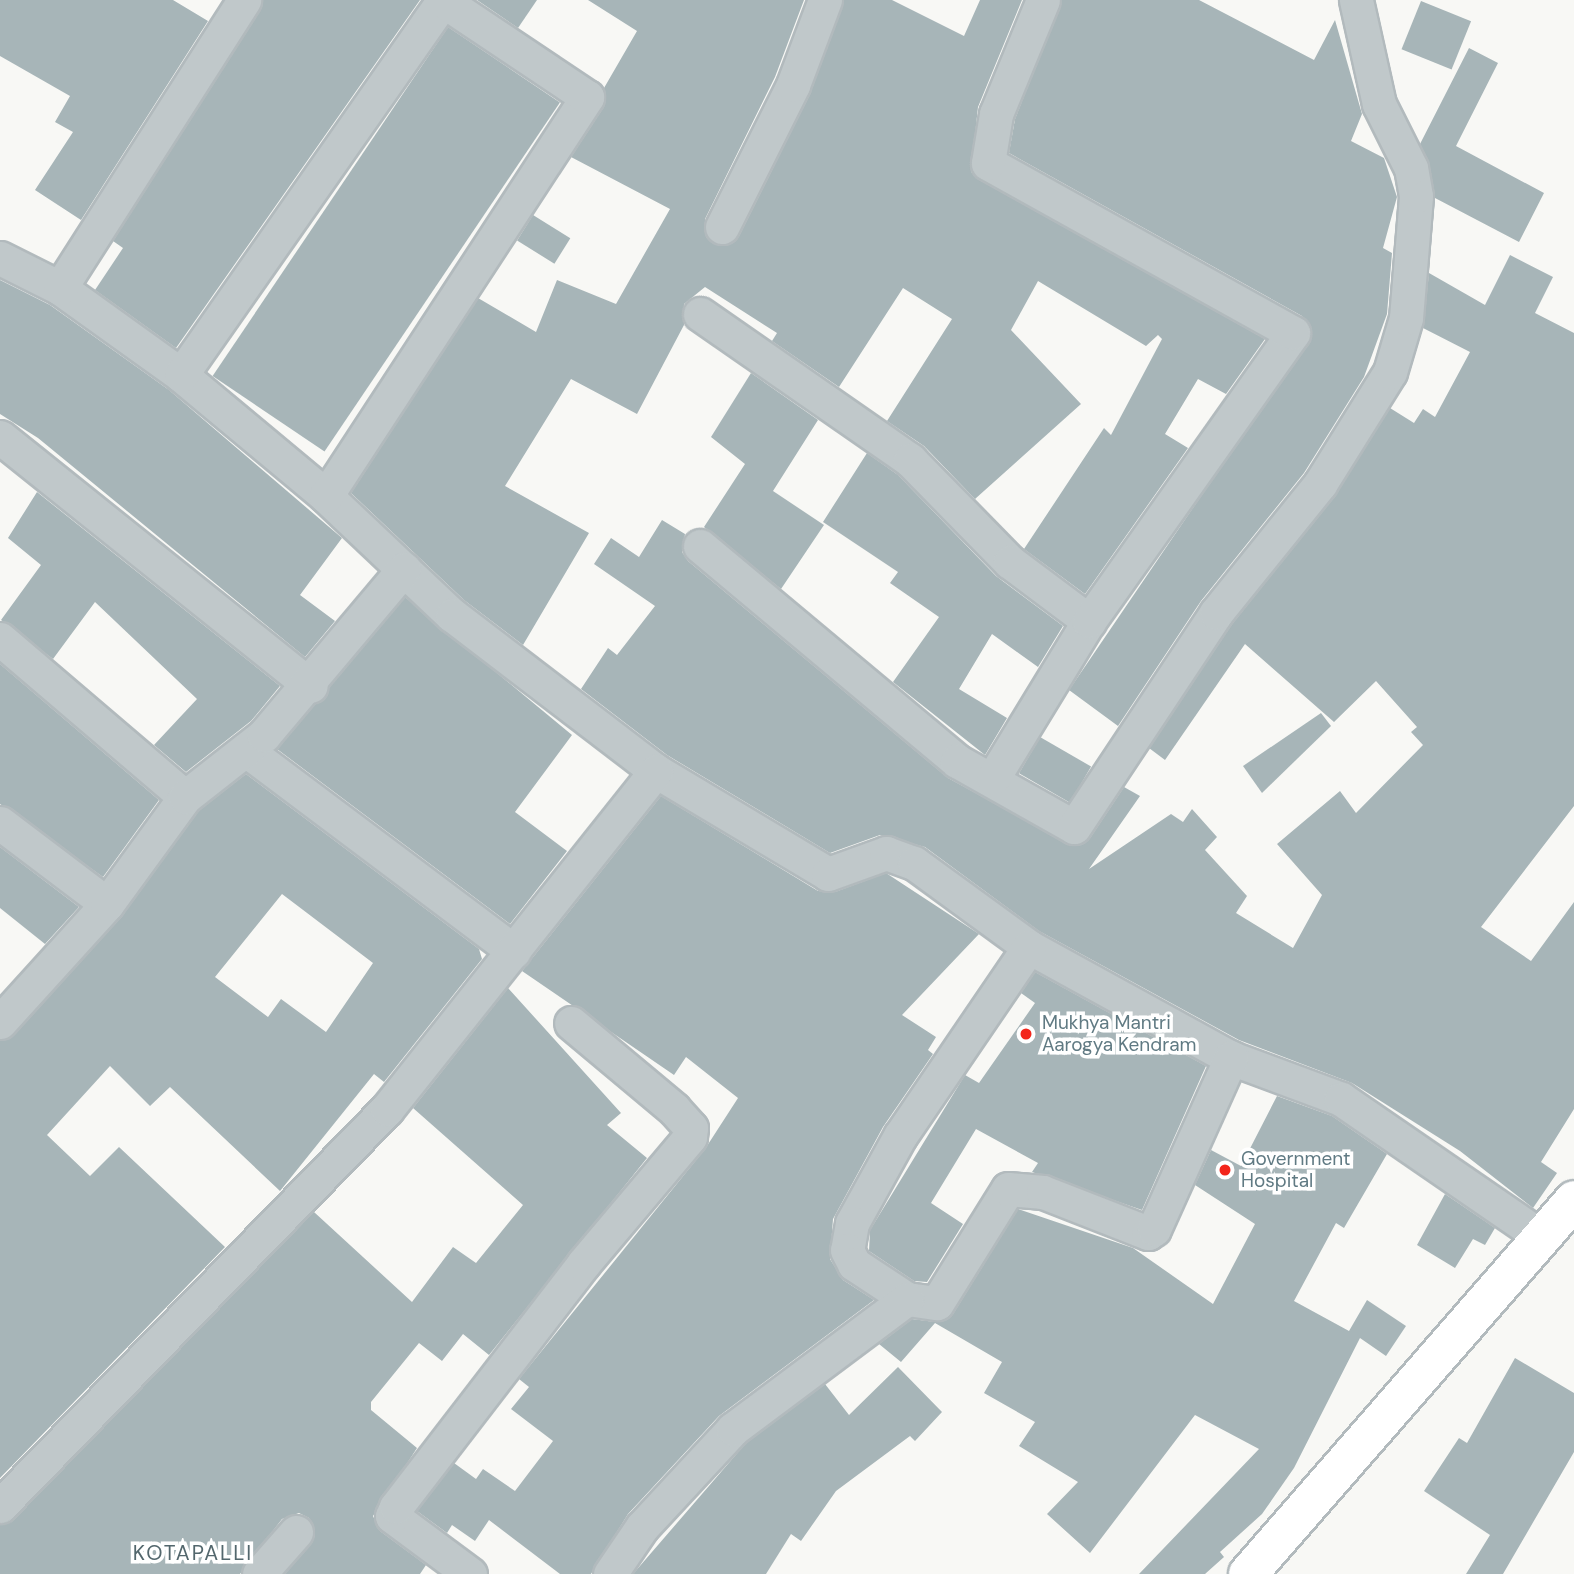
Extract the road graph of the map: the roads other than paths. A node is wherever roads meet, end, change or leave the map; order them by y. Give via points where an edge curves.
1 (244, 0) edge
2 (825, 0) edge
3 (1043, 0) edge
4 (1356, 0) edge
5 (442, 1) edge
6 (722, 227) dead end
7 (0, 258) edge
8 (60, 288) junction
9 (700, 314) dead end
10 (181, 375) junction
11 (0, 437) edge
12 (326, 496) junction
13 (700, 546) dead end
14 (404, 569) junction
15 (1089, 621) junction
16 (0, 639) edge
17 (311, 686) junction
18 (246, 750) junction
19 (656, 771) junction
20 (993, 778) junction
21 (185, 797) junction
22 (0, 823) edge
23 (107, 904) junction
24 (1029, 947) junction
25 (514, 951) junction
26 (7, 1002) edge
27 (571, 1023) dead end
28 (1231, 1058) junction
29 (1574, 1200) edge
30 (1542, 1237) junction
31 (907, 1299) junction
32 (0, 1506) edge
33 (296, 1532) dead end
34 (1278, 1540) junction
35 (259, 1574) edge
36 (470, 1574) edge
37 (610, 1574) edge
38 (1220, 1574) edge
39 (1248, 1574) edge

1 - 8 street
2 - 6 street via 793,85
3 - 15 street via 996,114 988,163 1293,333
4 - 20 street via 1379,104 1411,168 1416,196 1406,318 1390,372 1321,484 1216,613 1074,827
5 - 10 street
5 - 12 street via 587,97
7 - 8 street
8 - 10 street
9 - 15 street via 910,460 1010,562
10 - 12 street
11 - 17 street
12 - 14 street
13 - 20 street via 957,761
14 - 17 street
14 - 19 street via 538,685
15 - 20 street
16 - 21 street
17 - 18 street
18 - 21 street
18 - 25 street
19 - 24 street via 828,874 886,853 914,863
19 - 25 street
21 - 23 street
22 - 23 street
23 - 26 street
24 - 28 street
24 - 31 street via 900,1136 852,1223 847,1250 854,1264
25 - 32 street via 387,1109
27 - 36 street via 674,1109 691,1128 690,1138 583,1264 396,1507 392,1516
28 - 30 street via 1341,1099
28 - 31 street via 1154,1229 1148,1233 1043,1192 1008,1189 937,1303
29 - 30 main road
30 - 34 main road
31 - 37 street via 733,1429 642,1527
33 - 35 street
34 - 38 main road
34 - 39 main road

